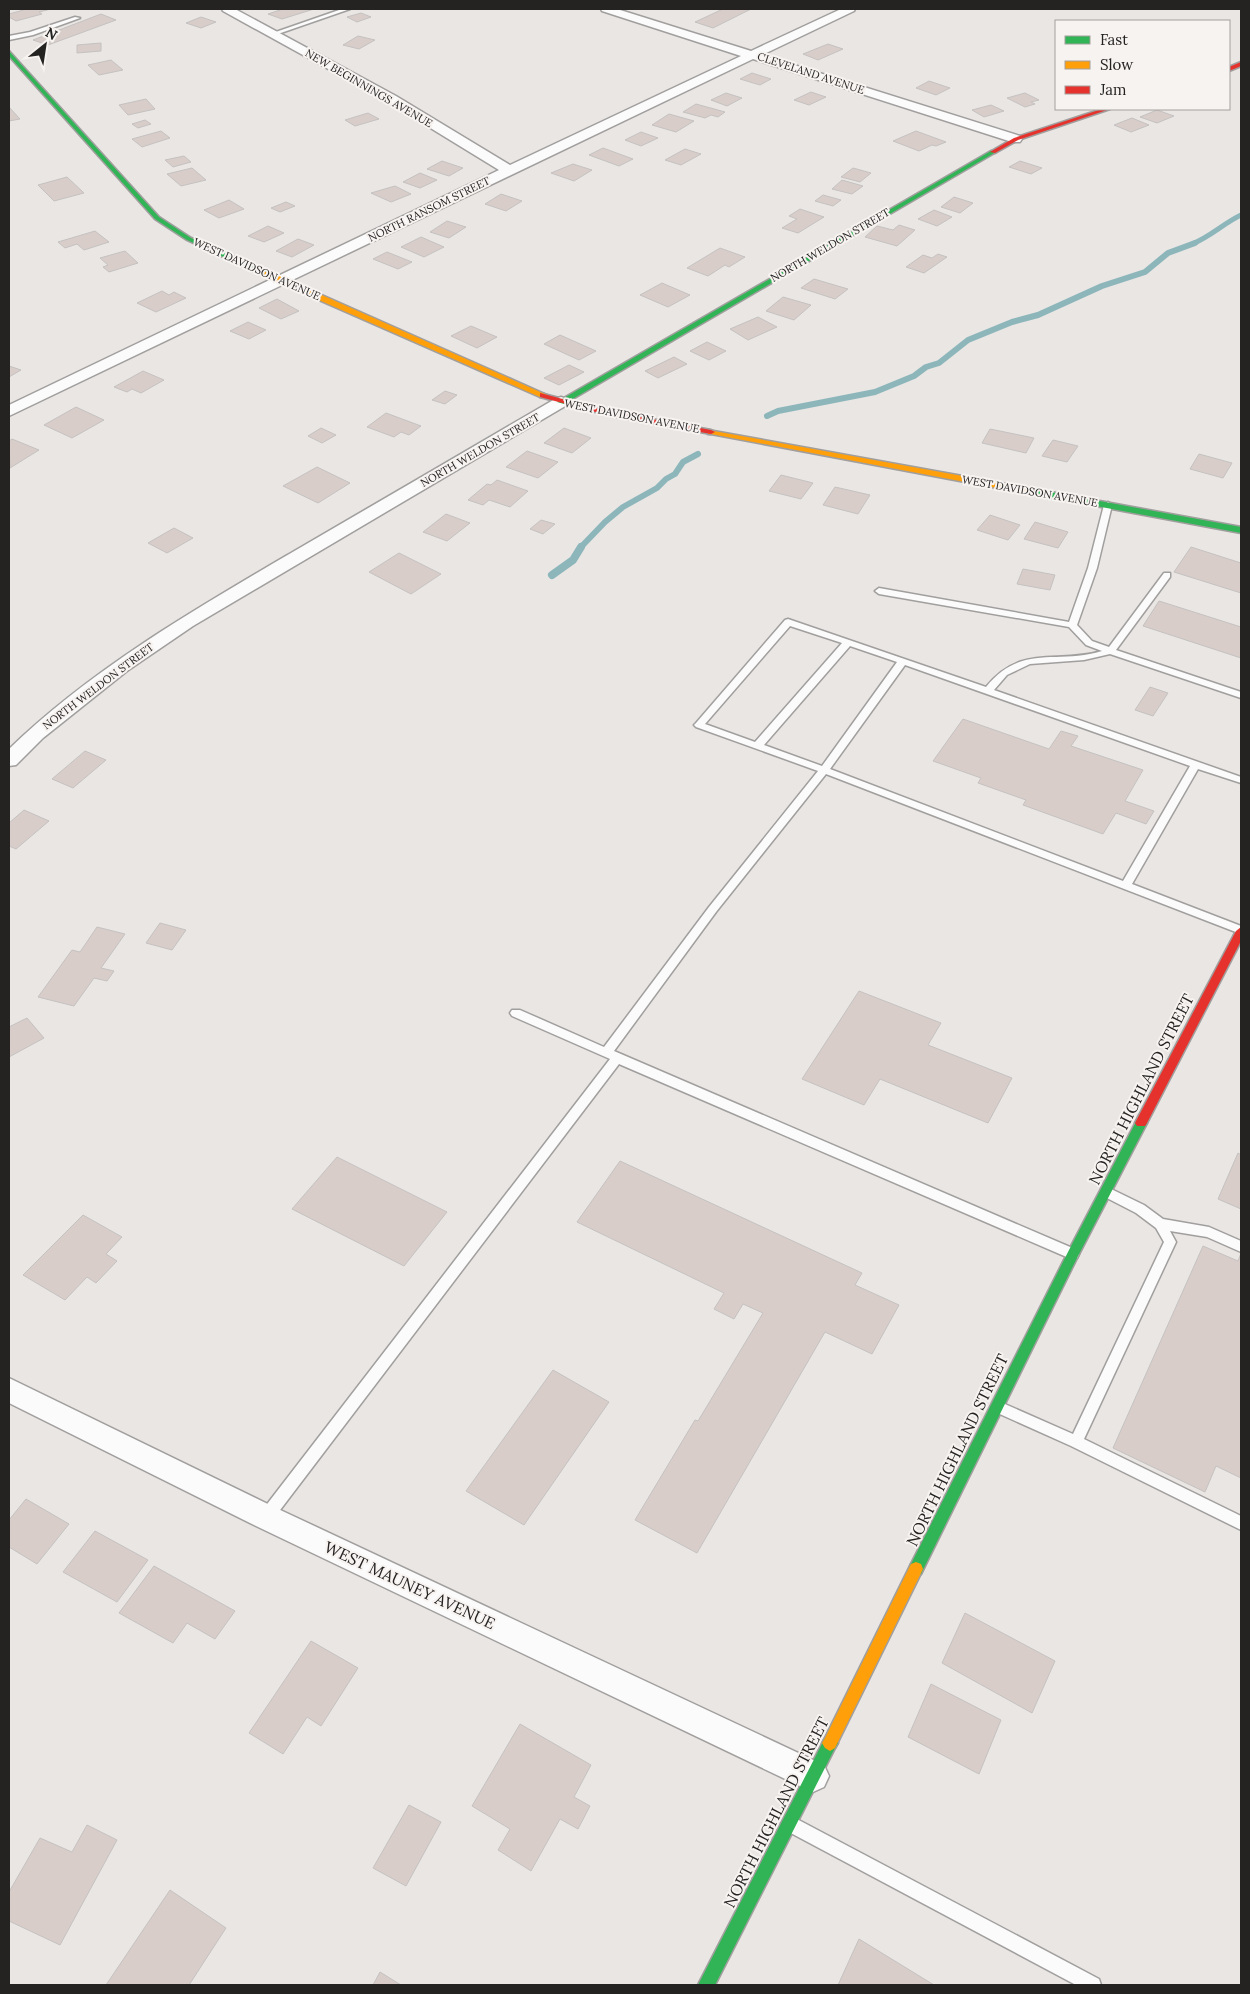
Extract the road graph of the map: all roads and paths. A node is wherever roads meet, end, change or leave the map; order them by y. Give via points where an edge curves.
1 (227, 9) edge
2 (347, 9) edge
3 (606, 9) edge
4 (850, 9) edge
5 (77, 18) dead end
6 (273, 34) junction
7 (9, 38) edge
8 (9, 53) edge
9 (753, 55) junction
10 (1104, 110) edge
11 (1016, 139) junction
12 (509, 170) junction
13 (281, 280) junction
14 (561, 402) junction
15 (9, 411) edge
16 (1108, 505) junction
17 (1241, 530) edge
18 (1167, 575) dead end
19 (879, 591) dead end
20 (1072, 625) junction
21 (848, 642) junction
22 (1111, 651) junction
23 (903, 661) junction
24 (988, 691) junction
25 (1241, 695) edge
26 (758, 745) junction
27 (9, 760) edge
28 (1196, 764) junction
29 (824, 770) junction
30 (1241, 780) edge
31 (1126, 885) junction
32 (1241, 930) edge
33 (516, 1014) dead end
34 (612, 1055) junction
35 (1107, 1192) junction
36 (1160, 1224) junction
37 (1241, 1247) edge
38 (1073, 1254) junction
39 (9, 1390) edge
40 (997, 1406) junction
41 (1076, 1442) junction
42 (266, 1517) junction
43 (1241, 1523) edge
44 (813, 1776) junction
45 (789, 1823) junction
46 (706, 1985) edge
47 (1093, 1985) edge

1 - 6 street, NEW BEGINNINGS AVENUE
2 - 6 lane
3 - 9 street, CLEVELAND AVENUE
4 - 9 street, NORTH RANSOM STREET
5 - 7 lane
6 - 12 street, NEW BEGINNINGS AVENUE via 392,99
8 - 13 street, WEST DAVIDSON AVENUE via 157,218 189,238
9 - 11 street, CLEVELAND AVENUE
9 - 12 street, NORTH RANSOM STREET
10 - 11 street, NORTH WELDON STREET
11 - 14 street, NORTH WELDON STREET via 950,174
12 - 13 street, NORTH RANSOM STREET
13 - 14 street, WEST DAVIDSON AVENUE
13 - 15 street, NORTH RANSOM STREET
14 - 16 street, WEST DAVIDSON AVENUE
14 - 27 street, NORTH WELDON STREET via 187,622 120,667 36,734
16 - 17 street, WEST DAVIDSON AVENUE
16 - 20 lane via 1093,569
18 - 22 lane
19 - 20 lane
20 - 22 lane via 1089,643
21 - 23 lane
21 - 26 lane
21 - 26 lane via 788,622 699,725
22 - 24 lane via 1099,656 1018,665 1003,673
22 - 25 lane
23 - 24 lane
23 - 29 lane
24 - 28 lane
26 - 29 lane
28 - 30 lane
28 - 31 lane
29 - 31 lane
29 - 34 lane via 767,836 676,956
31 - 32 lane
32 - 35 street, NORTH HIGHLAND STREET
33 - 34 lane
34 - 38 lane
34 - 42 lane
35 - 36 lane via 1140,1209
35 - 38 street, NORTH HIGHLAND STREET
36 - 37 lane via 1209,1232
36 - 41 lane via 1170,1242
38 - 40 street, NORTH HIGHLAND STREET
39 - 42 street, WEST MAUNEY AVENUE
40 - 41 lane
40 - 44 street, NORTH HIGHLAND STREET
41 - 43 lane
42 - 44 street, WEST MAUNEY AVENUE
44 - 45 street, NORTH HIGHLAND STREET
45 - 46 street, NORTH HIGHLAND STREET
45 - 47 lane

